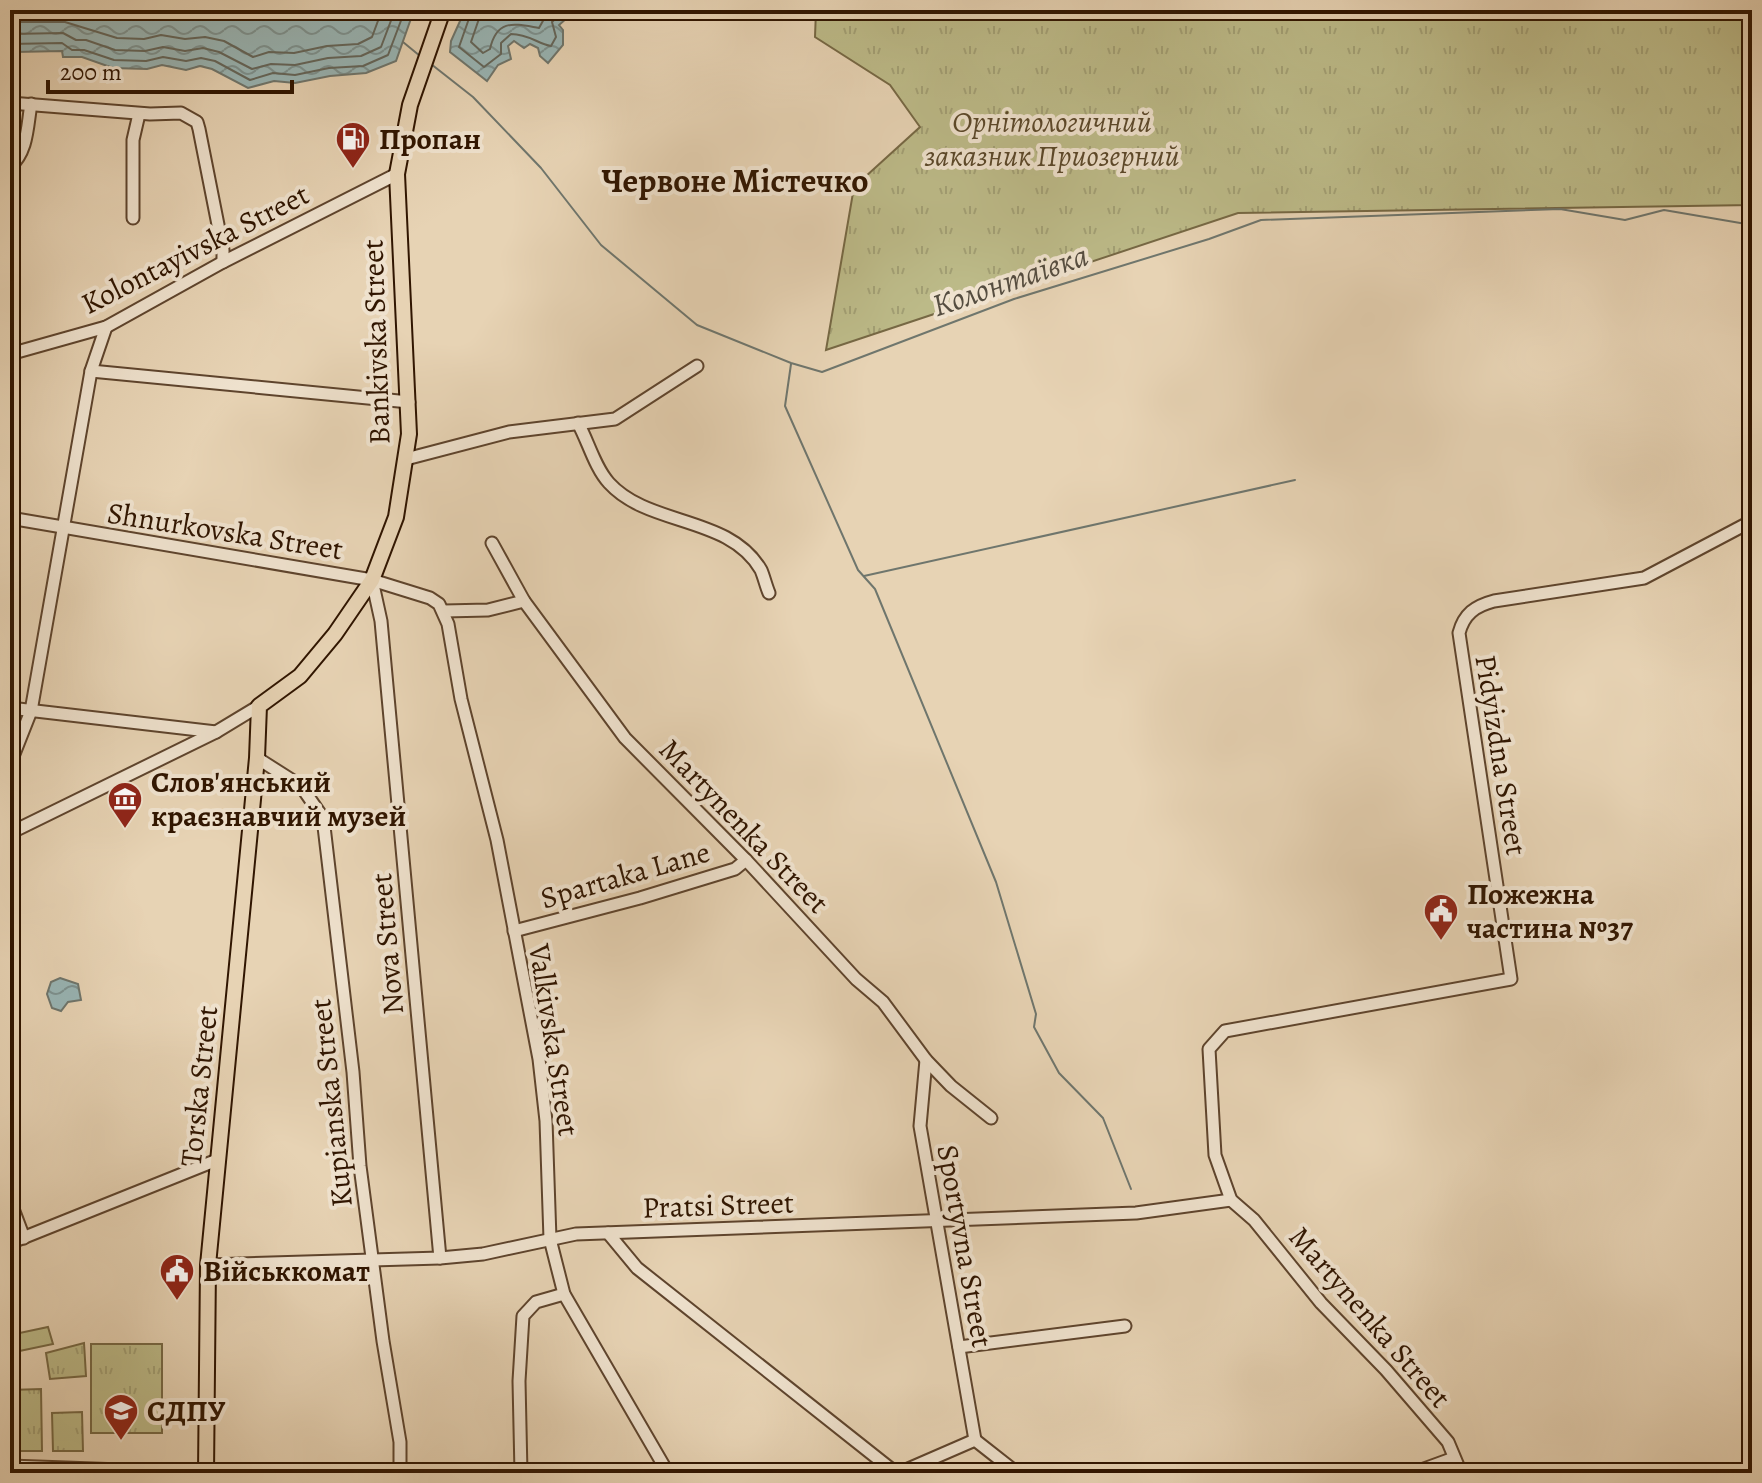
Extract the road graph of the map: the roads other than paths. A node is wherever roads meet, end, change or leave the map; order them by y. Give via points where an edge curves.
1 (443, 10) edge
2 (10, 103) edge
3 (31, 104) junction
4 (139, 114) junction
5 (10, 167) edge
6 (397, 174) junction
7 (133, 218) dead end
8 (223, 262) junction
9 (106, 327) junction
10 (10, 353) edge
11 (697, 366) dead end
12 (91, 371) junction
13 (409, 402) junction
14 (578, 423) junction
15 (406, 459) junction
16 (10, 518) edge
17 (1752, 521) edge
18 (62, 529) junction
19 (492, 543) dead end
20 (372, 580) junction
21 (769, 593) dead end
22 (524, 601) junction
23 (444, 611) junction
24 (259, 706) junction
25 (10, 708) edge
26 (31, 711) junction
27 (216, 732) junction
28 (257, 758) junction
29 (10, 764) edge
30 (10, 833) edge
31 (746, 860) junction
32 (514, 931) junction
33 (926, 1060) junction
34 (991, 1118) dead end
35 (217, 1160) junction
36 (1231, 1200) junction
37 (10, 1201) edge
38 (935, 1219) junction
39 (608, 1233) junction
40 (24, 1238) junction
41 (550, 1239) junction
42 (10, 1243) edge
43 (440, 1258) junction
44 (374, 1259) junction
45 (208, 1265) junction
46 (564, 1294) junction
47 (1125, 1326) dead end
48 (959, 1347) junction
49 (975, 1440) junction
50 (1454, 1458) junction
51 (10, 1466) edge
52 (88, 1470) edge
53 (206, 1473) edge
54 (400, 1473) edge
55 (521, 1473) edge
56 (668, 1473) edge
57 (897, 1473) edge
58 (1017, 1473) edge
59 (1413, 1473) edge
60 (1461, 1473) edge

1 - 6 main road, Bankivska Street via 410,105
2 - 3 street
3 - 4 street
3 - 5 street via 24,148
4 - 7 street via 133,140
4 - 8 street via 181,113 197,122
6 - 8 street, Kolontayivska Street
6 - 13 main road, Bankivska Street
8 - 9 street, Kolontayivska Street
9 - 10 street, Kolontayivska Street
9 - 12 street
11 - 14 street via 615,419
12 - 13 street
12 - 18 street
13 - 15 main road, Bankivska Street
14 - 15 street via 487,437
14 - 21 street via 607,482 643,506 735,543 760,570
15 - 20 main road, Bankivska Street via 396,517
16 - 18 street, Shnurkovska Street
17 - 36 street, Pidyizdna Street via 1644,578 1494,601 1462,622 1459,633 1511,979 1225,1031 1209,1049 1215,1155
18 - 20 street, Shnurkovska Street
18 - 26 street
19 - 22 street, Martynenka Street
20 - 23 street, Shnurkovska Street via 430,598
20 - 24 main road, Bankivska Street via 300,676
20 - 43 street, Nova Street via 381,621
22 - 23 street via 488,610
22 - 31 street, Martynenka Street via 625,738
23 - 32 street, Valkivska Street
24 - 27 street, Bankivska Street
24 - 28 main road, Torska Street
25 - 26 street
26 - 27 street
26 - 29 street
27 - 30 street, Bankivska Street
28 - 35 main road, Torska Street
28 - 44 street, Kupianska Street via 301,786 323,818
31 - 32 street, Spartaka Lane via 735,869
31 - 33 street, Martynenka Street via 883,1002
32 - 41 street, Valkivska Street via 545,1105
33 - 34 street, Martynenka Street
33 - 38 street, Sportyvna Street via 920,1126
35 - 40 street
35 - 45 main road, Torska Street
36 - 38 street, Pratsi Street via 1136,1213
36 - 50 street, Martynenka Street via 1386,1370 1448,1442
37 - 40 street
38 - 39 street, Pratsi Street
38 - 48 street, Sportyvna Street
39 - 41 street, Pratsi Street
39 - 57 street via 637,1268
40 - 42 street
41 - 43 street, Pratsi Street
41 - 46 street, Valkivska Street
43 - 44 street, Pratsi Street
44 - 45 street, Pratsi Street
44 - 54 street, Kupianska Street
45 - 53 main road, Torska Street
46 - 55 street via 536,1302 523,1316
46 - 56 street, Valkivska Street
47 - 48 street
48 - 49 street, Sportyvna Street
49 - 57 street
49 - 58 street
50 - 59 street
50 - 60 street, Martynenka Street
51 - 52 street
52 - 53 street

